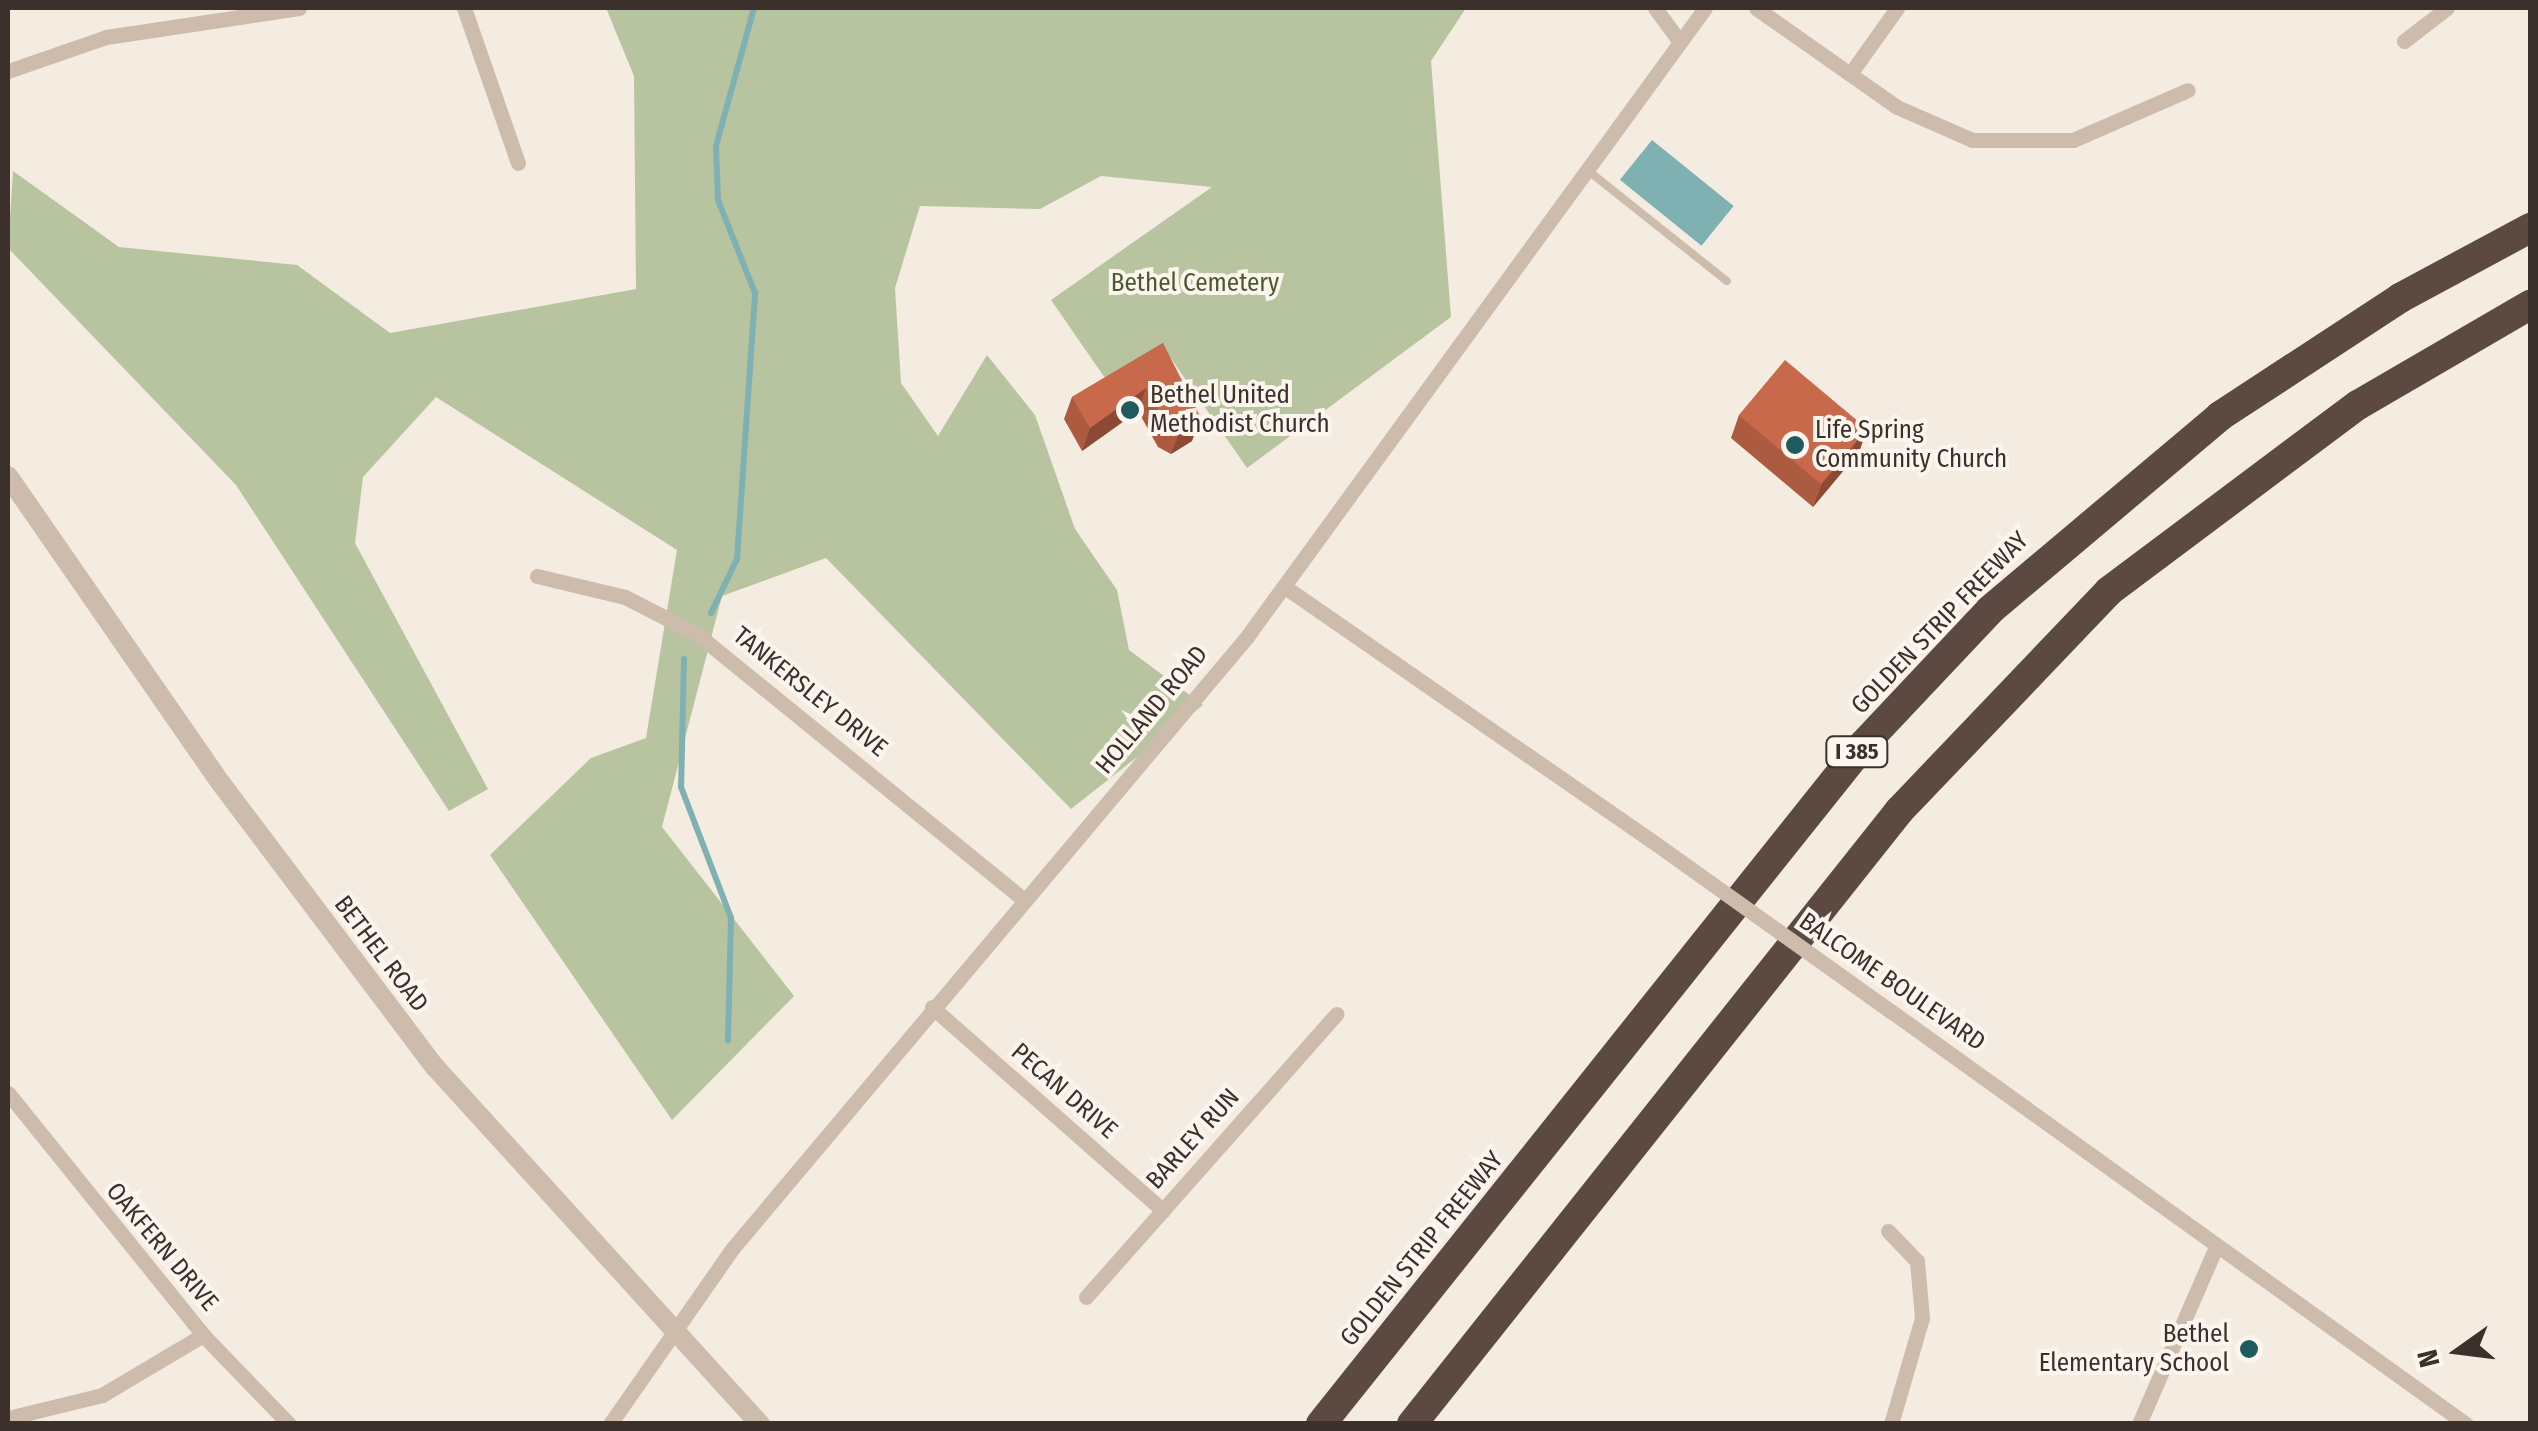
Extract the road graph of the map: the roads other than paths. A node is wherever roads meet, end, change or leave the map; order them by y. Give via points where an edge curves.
1 (300, 8) edge
2 (464, 8) edge
3 (1655, 8) edge
4 (1706, 8) edge
5 (1756, 8) edge
6 (1897, 8) edge
7 (2447, 8) edge
8 (189, 16) edge
9 (2404, 41) dead end
10 (1680, 42) junction
11 (8, 71) edge
12 (1850, 74) junction
13 (2188, 90) dead end
14 (518, 163) dead end
15 (1586, 170) junction
16 (2530, 228) edge
17 (1726, 280) dead end
18 (2530, 304) edge
19 (8, 476) edge
20 (537, 576) dead end
21 (1285, 587) junction
22 (1024, 899) junction
23 (932, 1008) junction
24 (1336, 1014) dead end
25 (8, 1093) edge
26 (1162, 1211) junction
27 (1888, 1231) dead end
28 (2217, 1244) junction
29 (1086, 1297) dead end
30 (673, 1332) junction
31 (204, 1335) junction
32 (8, 1418) edge
33 (290, 1424) edge
34 (610, 1424) edge
35 (760, 1424) edge
36 (1321, 1424) edge
37 (1412, 1424) edge
38 (1891, 1424) edge
39 (2139, 1424) edge
40 (2466, 1424) edge

1 - 8 street
2 - 14 street
3 - 10 street
4 - 10 street, HOLLAND ROAD
5 - 12 street
6 - 12 street
7 - 9 street
8 - 11 street
10 - 15 street, HOLLAND ROAD
12 - 13 street via 1932,126 2014,146 2094,134
15 - 17 lane
15 - 21 street, HOLLAND ROAD
16 - 36 highway, GOLDEN STRIP FREEWAY / I 385 via 2400,298 2220,416 1990,610 1863,745
18 - 37 highway, I 385 via 2358,405 2109,591 1899,811
19 - 30 street, BETHEL ROAD via 220,782 435,1067
20 - 22 street, TANKERSLEY DRIVE via 624,597 697,634
21 - 22 street, HOLLAND ROAD
21 - 28 street, BALCOME BOULEVARD, bridge
22 - 23 street, HOLLAND ROAD
23 - 26 street, PECAN DRIVE
23 - 30 street, HOLLAND ROAD
24 - 26 street, BARLEY RUN
25 - 31 street, OAKFERN DRIVE
26 - 29 street, BARLEY RUN
27 - 38 street via 1916,1260 1922,1318
28 - 39 street
28 - 40 street, BALCOME BOULEVARD
30 - 34 street, HOLLAND ROAD
30 - 35 street, BETHEL ROAD
31 - 32 street via 102,1395
31 - 33 street, OAKFERN DRIVE

